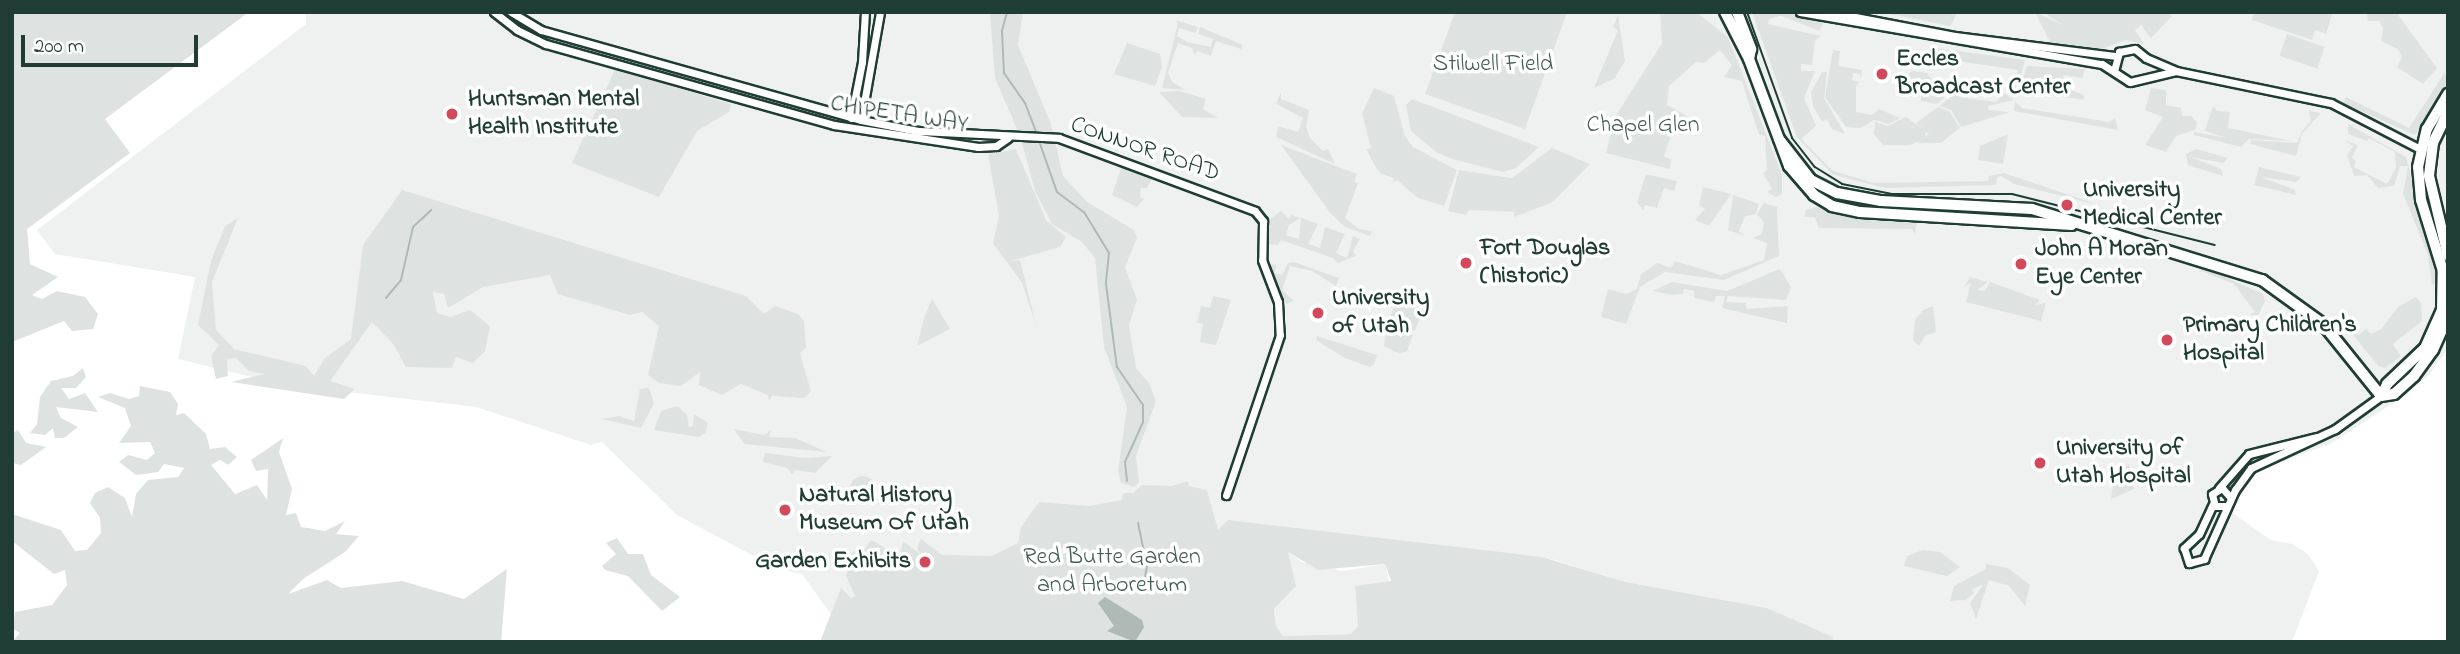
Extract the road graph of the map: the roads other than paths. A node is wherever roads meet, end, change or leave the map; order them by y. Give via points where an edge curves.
1 (494, 12) edge
2 (511, 12) edge
3 (865, 12) edge
4 (880, 12) edge
5 (1725, 12) edge
6 (1737, 12) edge
7 (1800, 12) edge
8 (1829, 12) edge
9 (2115, 57) junction
10 (2146, 58) junction
11 (1749, 59) junction
12 (2114, 71) junction
13 (2176, 71) junction
14 (2140, 78) junction
15 (2448, 94) edge
16 (2448, 111) edge
17 (851, 118) junction
18 (861, 120) junction
19 (1008, 138) junction
20 (2420, 149) junction
21 (2431, 196) junction
22 (2448, 256) edge
23 (2448, 317) edge
24 (2381, 396) junction
25 (2317, 437) junction
26 (2221, 488) junction
27 (1226, 495) dead end
28 (2231, 496) junction
29 (2219, 506) junction
30 (2193, 541) junction
31 (2206, 551) junction

1 - 19 street, CHIPETA WAY via 546,44 834,125 978,147 996,146
2 - 17 street, CHIPETA WAY via 541,30
3 - 17 street via 862,62
4 - 18 street
5 - 11 main road
6 - 11 main road via 1751,48
7 - 12 street via 1925,37 2092,62
8 - 9 street via 1970,38
9 - 10 street via 2129,48
9 - 12 street
10 - 13 street
10 - 14 street
11 - 24 main road via 1779,139 1811,180 1837,193 1881,201 2012,206 2050,214 2262,279 2323,324
12 - 14 street via 2124,81
13 - 14 street
13 - 20 street via 2331,103
15 - 20 main road via 2432,117
16 - 20 main road
16 - 21 main road via 2431,153
17 - 18 street, CHIPETA WAY
18 - 19 street, CHIPETA WAY via 918,131
19 - 27 street, CONNOR ROAD via 1049,138 1127,160 1253,210 1262,218 1262,260 1278,302 1280,335
20 - 21 main road
20 - 24 main road via 2419,190 2441,261 2444,302 2425,348 2387,384
21 - 22 main road
23 - 24 main road via 2421,368 2394,394
24 - 25 street
25 - 26 street via 2249,454
25 - 28 street via 2256,465
26 - 28 street
26 - 29 street via 2212,495
28 - 29 street
29 - 30 street
29 - 31 street
30 - 31 street
30 - 31 street via 2184,548 2187,561 2200,562

